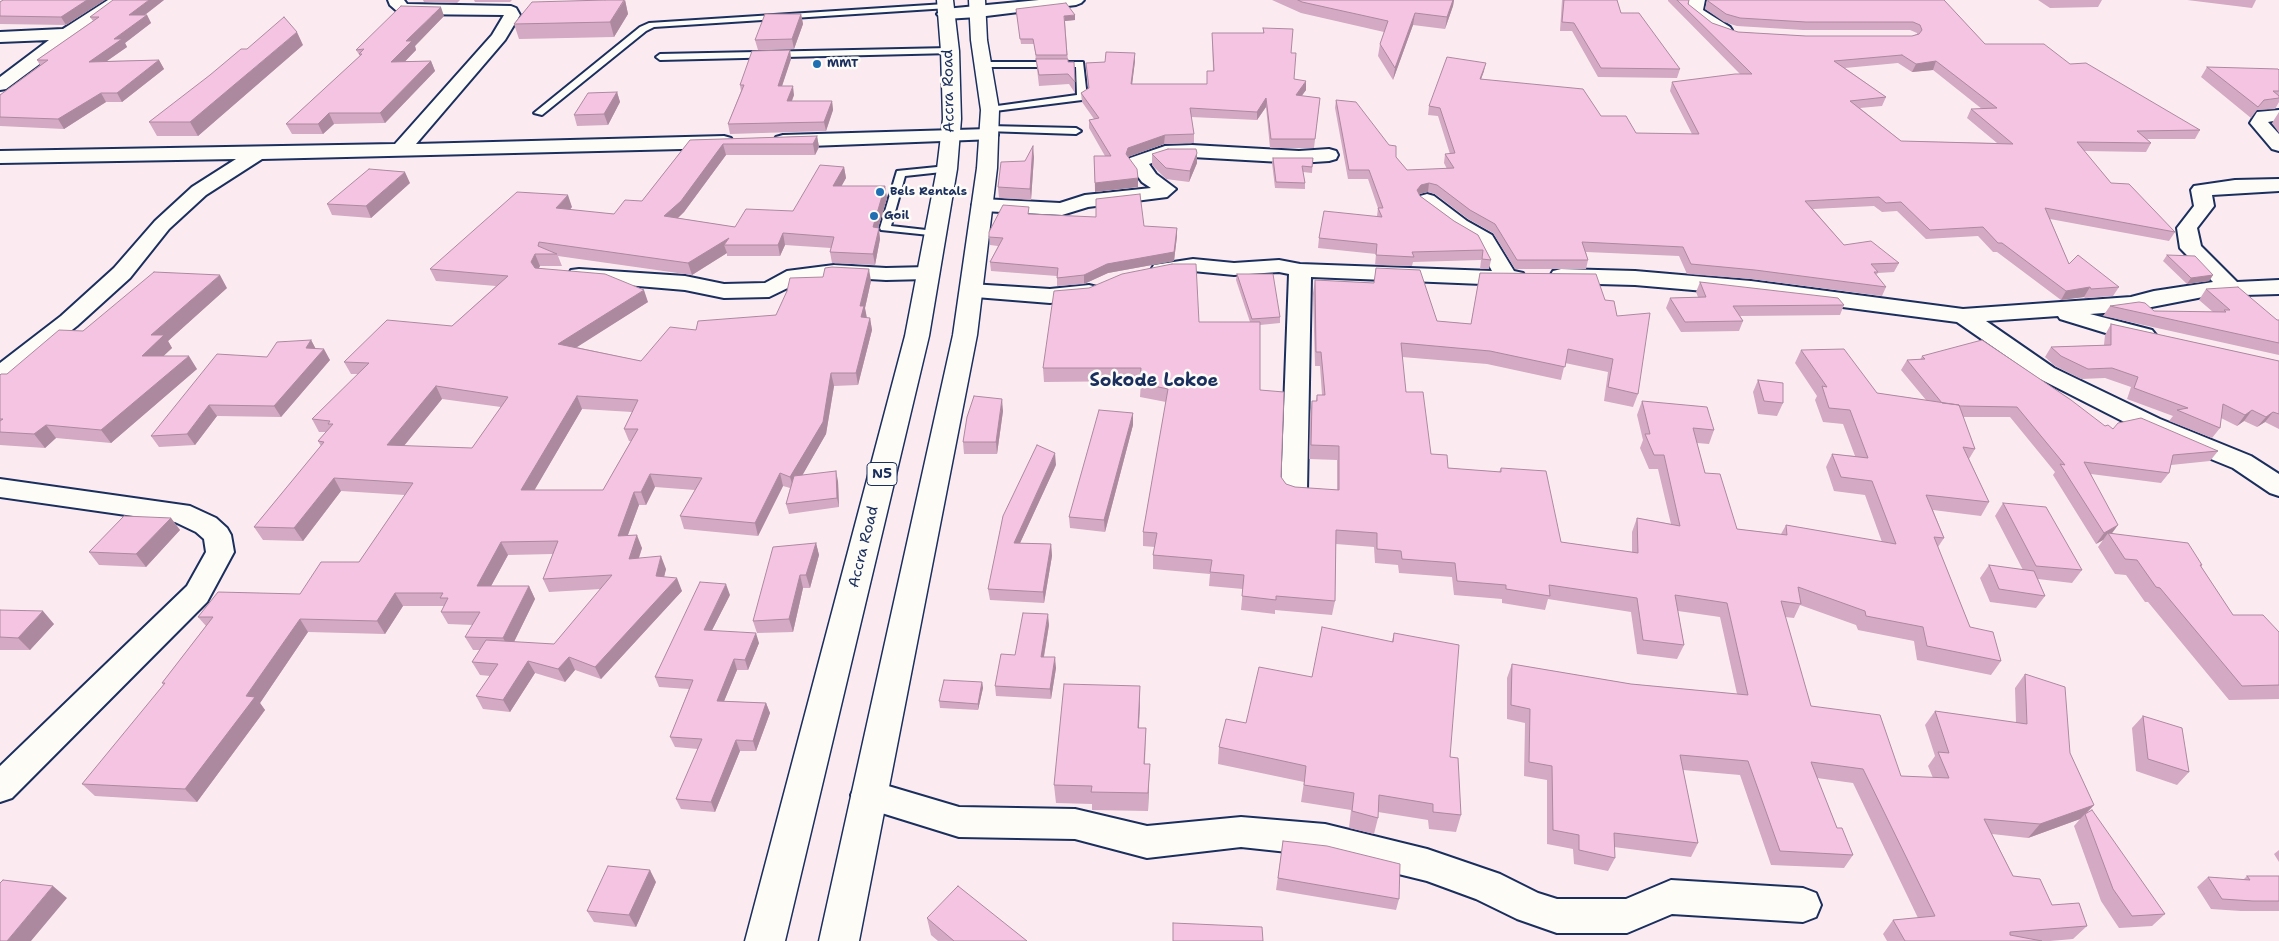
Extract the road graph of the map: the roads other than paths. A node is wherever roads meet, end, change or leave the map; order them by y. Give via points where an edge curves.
1 (118, 0) edge
2 (396, 0) edge
3 (1076, 0) edge
4 (1697, 0) edge
5 (977, 6) edge
6 (945, 7) edge
7 (1736, 33) edge
8 (66, 34) junction
9 (0, 37) edge
10 (950, 51) junction
11 (660, 57) dead end
12 (983, 64) junction
13 (0, 85) edge
14 (539, 113) dead end
15 (2279, 115) edge
16 (989, 125) junction
17 (1076, 131) dead end
18 (950, 137) junction
19 (766, 141) edge
20 (738, 142) edge
21 (2279, 145) edge
22 (401, 149) junction
23 (258, 153) junction
24 (1329, 155) dead end
25 (0, 157) edge
26 (947, 169) junction
27 (2279, 186) edge
28 (1427, 200) edge
29 (982, 205) junction
30 (935, 234) junction
31 (1300, 270) junction
32 (557, 273) edge
33 (928, 273) junction
34 (1139, 274) edge
35 (1507, 278) junction
36 (1107, 284) edge
37 (2279, 287) edge
38 (2232, 289) junction
39 (971, 291) junction
40 (2057, 310) junction
41 (1963, 316) junction
42 (2166, 339) edge
43 (0, 375) edge
44 (2279, 487) edge
45 (0, 488) edge
46 (1294, 490) edge
47 (0, 788) edge
48 (868, 795) junction
49 (1803, 905) dead end
50 (765, 941) edge
51 (839, 941) edge

1 - 8 street
2 - 22 street via 403,9 510,11 512,15 498,38
3 - 5 street
4 - 7 street via 1695,11 1717,27
5 - 6 street
5 - 12 main road
6 - 10 main road, Accra Road / N5
6 - 14 lane via 652,24
8 - 9 street
8 - 13 street
10 - 11 lane
10 - 18 main road, Accra Road / N5
12 - 16 main road
12 - 16 lane via 1080,64 1082,97
15 - 21 street via 2263,116 2259,123
16 - 17 lane
16 - 18 street
16 - 29 main road
18 - 19 street
18 - 26 main road, Accra Road / N5
20 - 22 street
22 - 23 street
23 - 25 street
23 - 43 street via 199,191 162,225 115,279 69,321
24 - 29 street via 1299,157 1165,152 1137,162 1149,178 1166,189 1160,193 1086,201 1062,209
26 - 30 main road, Accra Road / N5
26 - 30 lane via 901,173 885,228
27 - 38 street via 2201,190 2204,206 2187,228 2191,248
28 - 35 street via 1485,239
29 - 39 main road
30 - 33 main road, Accra Road / N5
31 - 34 street via 1279,266 1234,269 1193,265
31 - 35 street
31 - 46 street
32 - 33 street via 685,284 724,291 769,290 795,276 834,271
33 - 50 main road, Accra Road / N5 via 917,336
35 - 41 street via 1635,278 1751,288
36 - 39 street via 1089,292 1050,296
37 - 38 street
38 - 40 street via 2208,289 2131,304
39 - 48 main road via 965,335
40 - 41 street
40 - 42 street via 2117,329
41 - 44 street via 2046,373 2151,425 2242,462
45 - 47 street via 180,513 206,525 217,536 220,552 197,594
48 - 49 street via 959,822 1074,824 1147,842 1241,832 1325,840 1427,865 1557,916 1627,916 1671,897
48 - 51 main road

